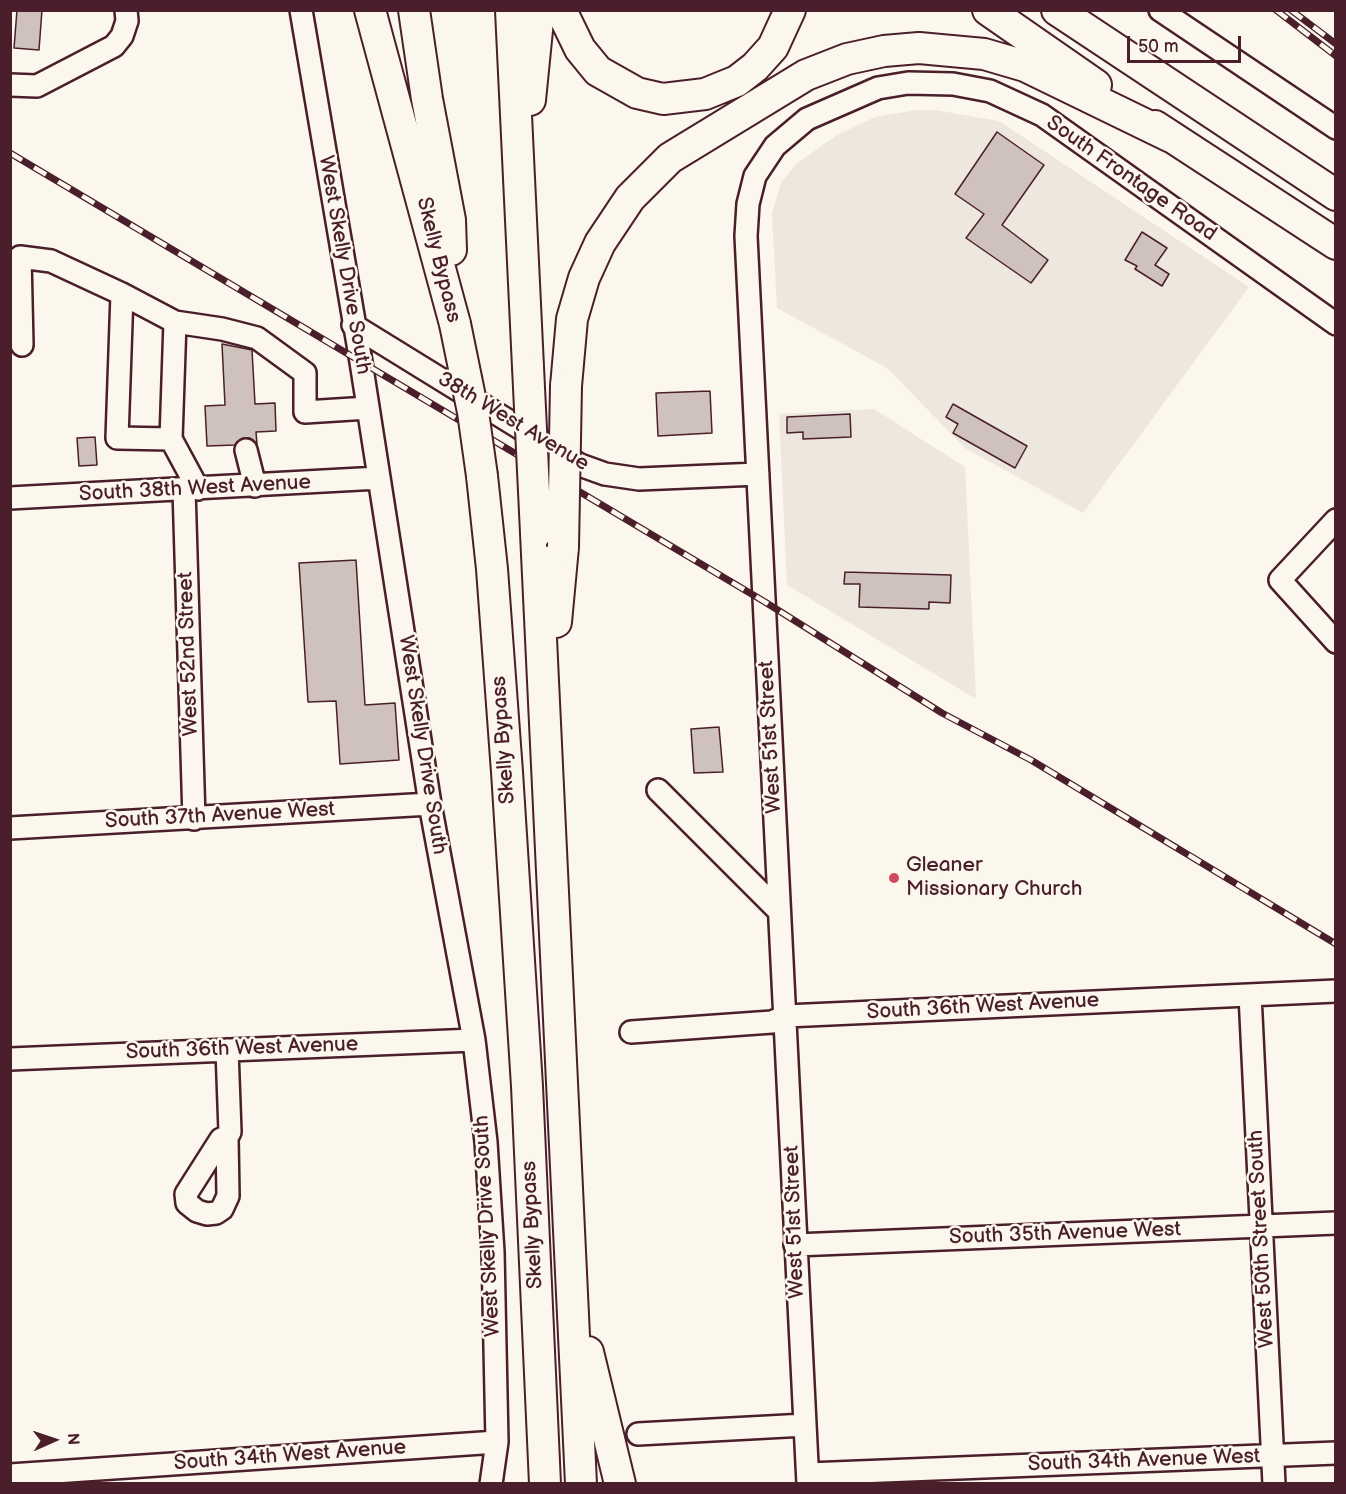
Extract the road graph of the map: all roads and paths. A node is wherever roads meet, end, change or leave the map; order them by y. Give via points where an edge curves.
1 (126, 10) edge
2 (301, 10) edge
3 (370, 10) edge
4 (414, 10) edge
5 (511, 10) edge
6 (539, 10) edge
7 (561, 10) edge
8 (790, 10) edge
9 (988, 10) edge
10 (1057, 10) edge
11 (1160, 10) edge
12 (908, 83) joint
13 (10, 85) edge
14 (1335, 128) edge
15 (1171, 137) junction
16 (520, 190) junction
17 (1335, 195) edge
18 (1335, 244) edge
19 (122, 294) junction
20 (175, 322) junction
21 (455, 324) junction
22 (1335, 324) edge
23 (353, 325) junction
24 (22, 345) dead end
25 (368, 408) junction
26 (171, 439) junction
27 (246, 450) dead end
28 (758, 474) junction
29 (379, 478) junction
30 (255, 486) junction
31 (191, 489) junction
32 (10, 498) edge
33 (1335, 519) edge
34 (1335, 642) edge
35 (546, 727) junction
36 (658, 790) dead end
37 (430, 804) junction
38 (194, 819) junction
39 (10, 828) edge
40 (778, 910) junction
41 (1335, 991) edge
42 (1250, 995) junction
43 (786, 1016) junction
44 (631, 1032) dead end
45 (474, 1040) junction
46 (227, 1050) junction
47 (10, 1059) edge
48 (227, 1137) dead end
49 (1335, 1223) edge
50 (1262, 1226) junction
51 (795, 1245) junction
52 (571, 1282) junction
53 (805, 1425) junction
54 (638, 1434) dead end
55 (497, 1442) junction
56 (1335, 1453) edge
57 (1273, 1455) junction
58 (10, 1475) edge
59 (808, 1479) edge
60 (491, 1484) edge
61 (545, 1484) edge
62 (582, 1484) edge
63 (620, 1484) edge
64 (1274, 1484) edge

1 - 13 street via 122,36 114,46 38,86
2 - 23 street, West Skelly Drive South
3 - 21 highway, Skelly Bypass
4 - 21 highway via 450,220
5 - 16 highway, Skelly Bypass
6 - 16 highway
7 - 8 highway via 580,50 598,71 637,93 663,99 705,94 755,68 773,46
9 - 15 highway
10 - 17 highway
11 - 14 street
12 - 22 street, South Frontage Road via 952,84 990,91 1042,115
12 - 28 street, West 51st Street via 878,88 807,119 775,146 755,176 746,236
15 - 18 highway
15 - 35 highway, bridge via 1025,66 984,54 919,48 847,58 806,75 670,158 630,198 600,243 572,319 566,386 563,546
16 - 35 highway, Skelly Bypass, bridge
19 - 20 street
19 - 24 street via 51,261 20,257
19 - 26 street via 117,438
20 - 25 street via 257,338 306,373 306,412
20 - 26 street
21 - 61 highway, Skelly Bypass, bridge via 473,412 492,569 526,1086
23 - 25 street, West Skelly Drive South
23 - 28 street, 38th West Avenue via 580,465 605,474 648,479
25 - 29 street, West Skelly Drive South
26 - 31 street
27 - 30 street
28 - 40 street, West 51st Street
29 - 30 street, South 38th West Avenue
29 - 37 street, West Skelly Drive South
30 - 31 street, South 38th West Avenue
31 - 32 street, South 38th West Avenue
31 - 38 street, West 52nd Street
33 - 34 street via 1280,580
35 - 52 highway, Skelly Bypass
36 - 40 street
37 - 38 street, South 37th Avenue West
37 - 45 street, West Skelly Drive South
38 - 39 street, South 37th Avenue West
40 - 43 street, West 51st Street
41 - 42 street, South 36th West Avenue
42 - 43 street, South 36th West Avenue
42 - 50 street, West 50th Street South
43 - 44 street, South 36th West Avenue via 772,1022
43 - 51 street, West 51st Street
45 - 46 street, South 36th West Avenue
45 - 55 street, West Skelly Drive South via 493,1252
46 - 47 street, South 36th West Avenue
46 - 48 street
49 - 50 street, South 35th Avenue West
50 - 51 street, South 35th Avenue West
50 - 57 street, West 50th Street South
51 - 53 street, West 51st Street
52 - 62 highway, Skelly Bypass
52 - 63 highway
53 - 54 street
53 - 59 street, West 51st Street
55 - 58 street, South 34th West Avenue
55 - 60 street, West Skelly Drive South
56 - 57 street, South 34th Avenue West
57 - 59 street, South 34th Avenue West
57 - 64 street, West 50th Street South

